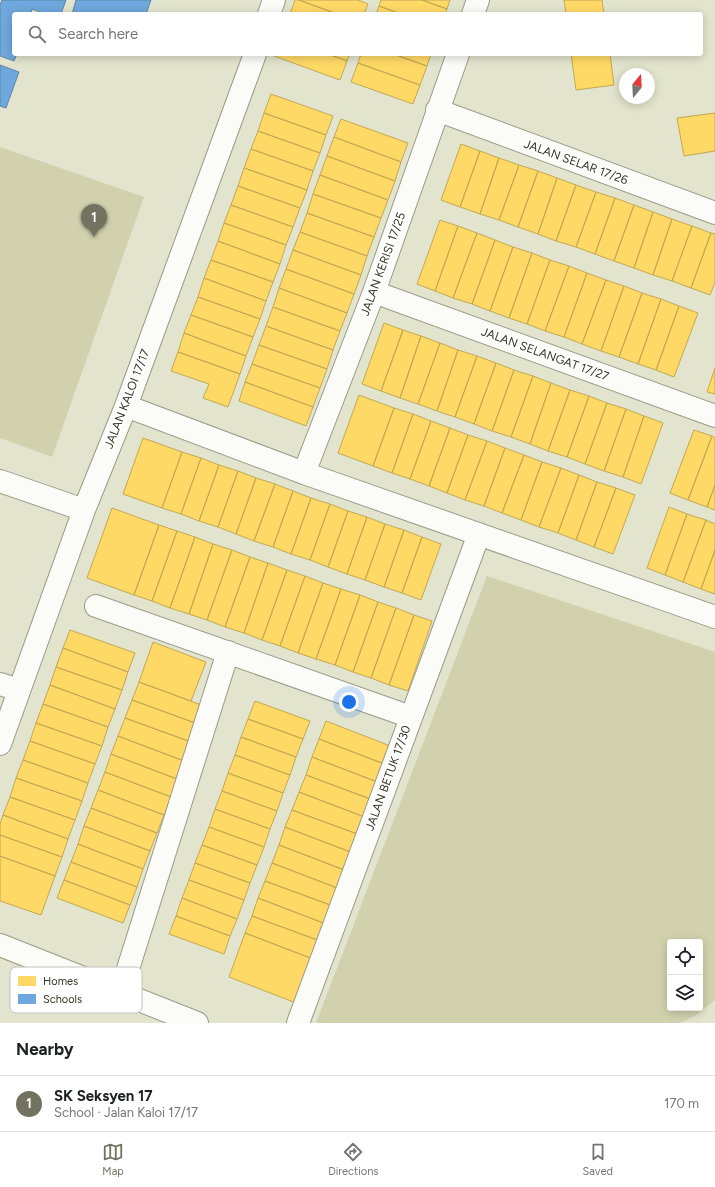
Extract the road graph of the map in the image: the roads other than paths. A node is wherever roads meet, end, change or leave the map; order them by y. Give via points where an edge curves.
1 (274, 0) edge
2 (478, 0) edge
3 (270, 12) edge
4 (474, 12) edge
5 (253, 56) edge
6 (457, 56) edge
7 (437, 110) junction
8 (715, 213) edge
9 (374, 292) junction
10 (126, 406) junction
11 (715, 416) edge
12 (304, 473) junction
13 (0, 481) edge
14 (84, 510) junction
15 (479, 534) junction
16 (96, 606) dead end
17 (715, 617) edge
18 (228, 652) junction
19 (10, 687) edge
20 (411, 717) junction
21 (0, 744) edge
22 (0, 945) edge
23 (58, 967) edge
24 (129, 967) edge
25 (142, 1000) edge
26 (197, 1023) edge
27 (298, 1023) edge

1 - 3 street
2 - 4 street
5 - 10 street, JALAN KALOI 17/17
6 - 7 street, JALAN KERISI 17/25
7 - 8 street, JALAN SELAR 17/26
7 - 9 street, JALAN KERISI 17/25
9 - 11 street, JALAN SELANGAT 17/27
9 - 12 street, JALAN KERISI 17/25
10 - 12 street
10 - 14 street, JALAN KALOI 17/17
12 - 15 street
13 - 14 street
14 - 19 street, JALAN KALOI 17/17
15 - 17 street
15 - 20 street, JALAN BETUK 17/30
16 - 18 street
18 - 20 street
18 - 24 street
19 - 21 street, JALAN KALOI 17/17
20 - 27 street, JALAN BETUK 17/30
22 - 23 street
25 - 26 street

